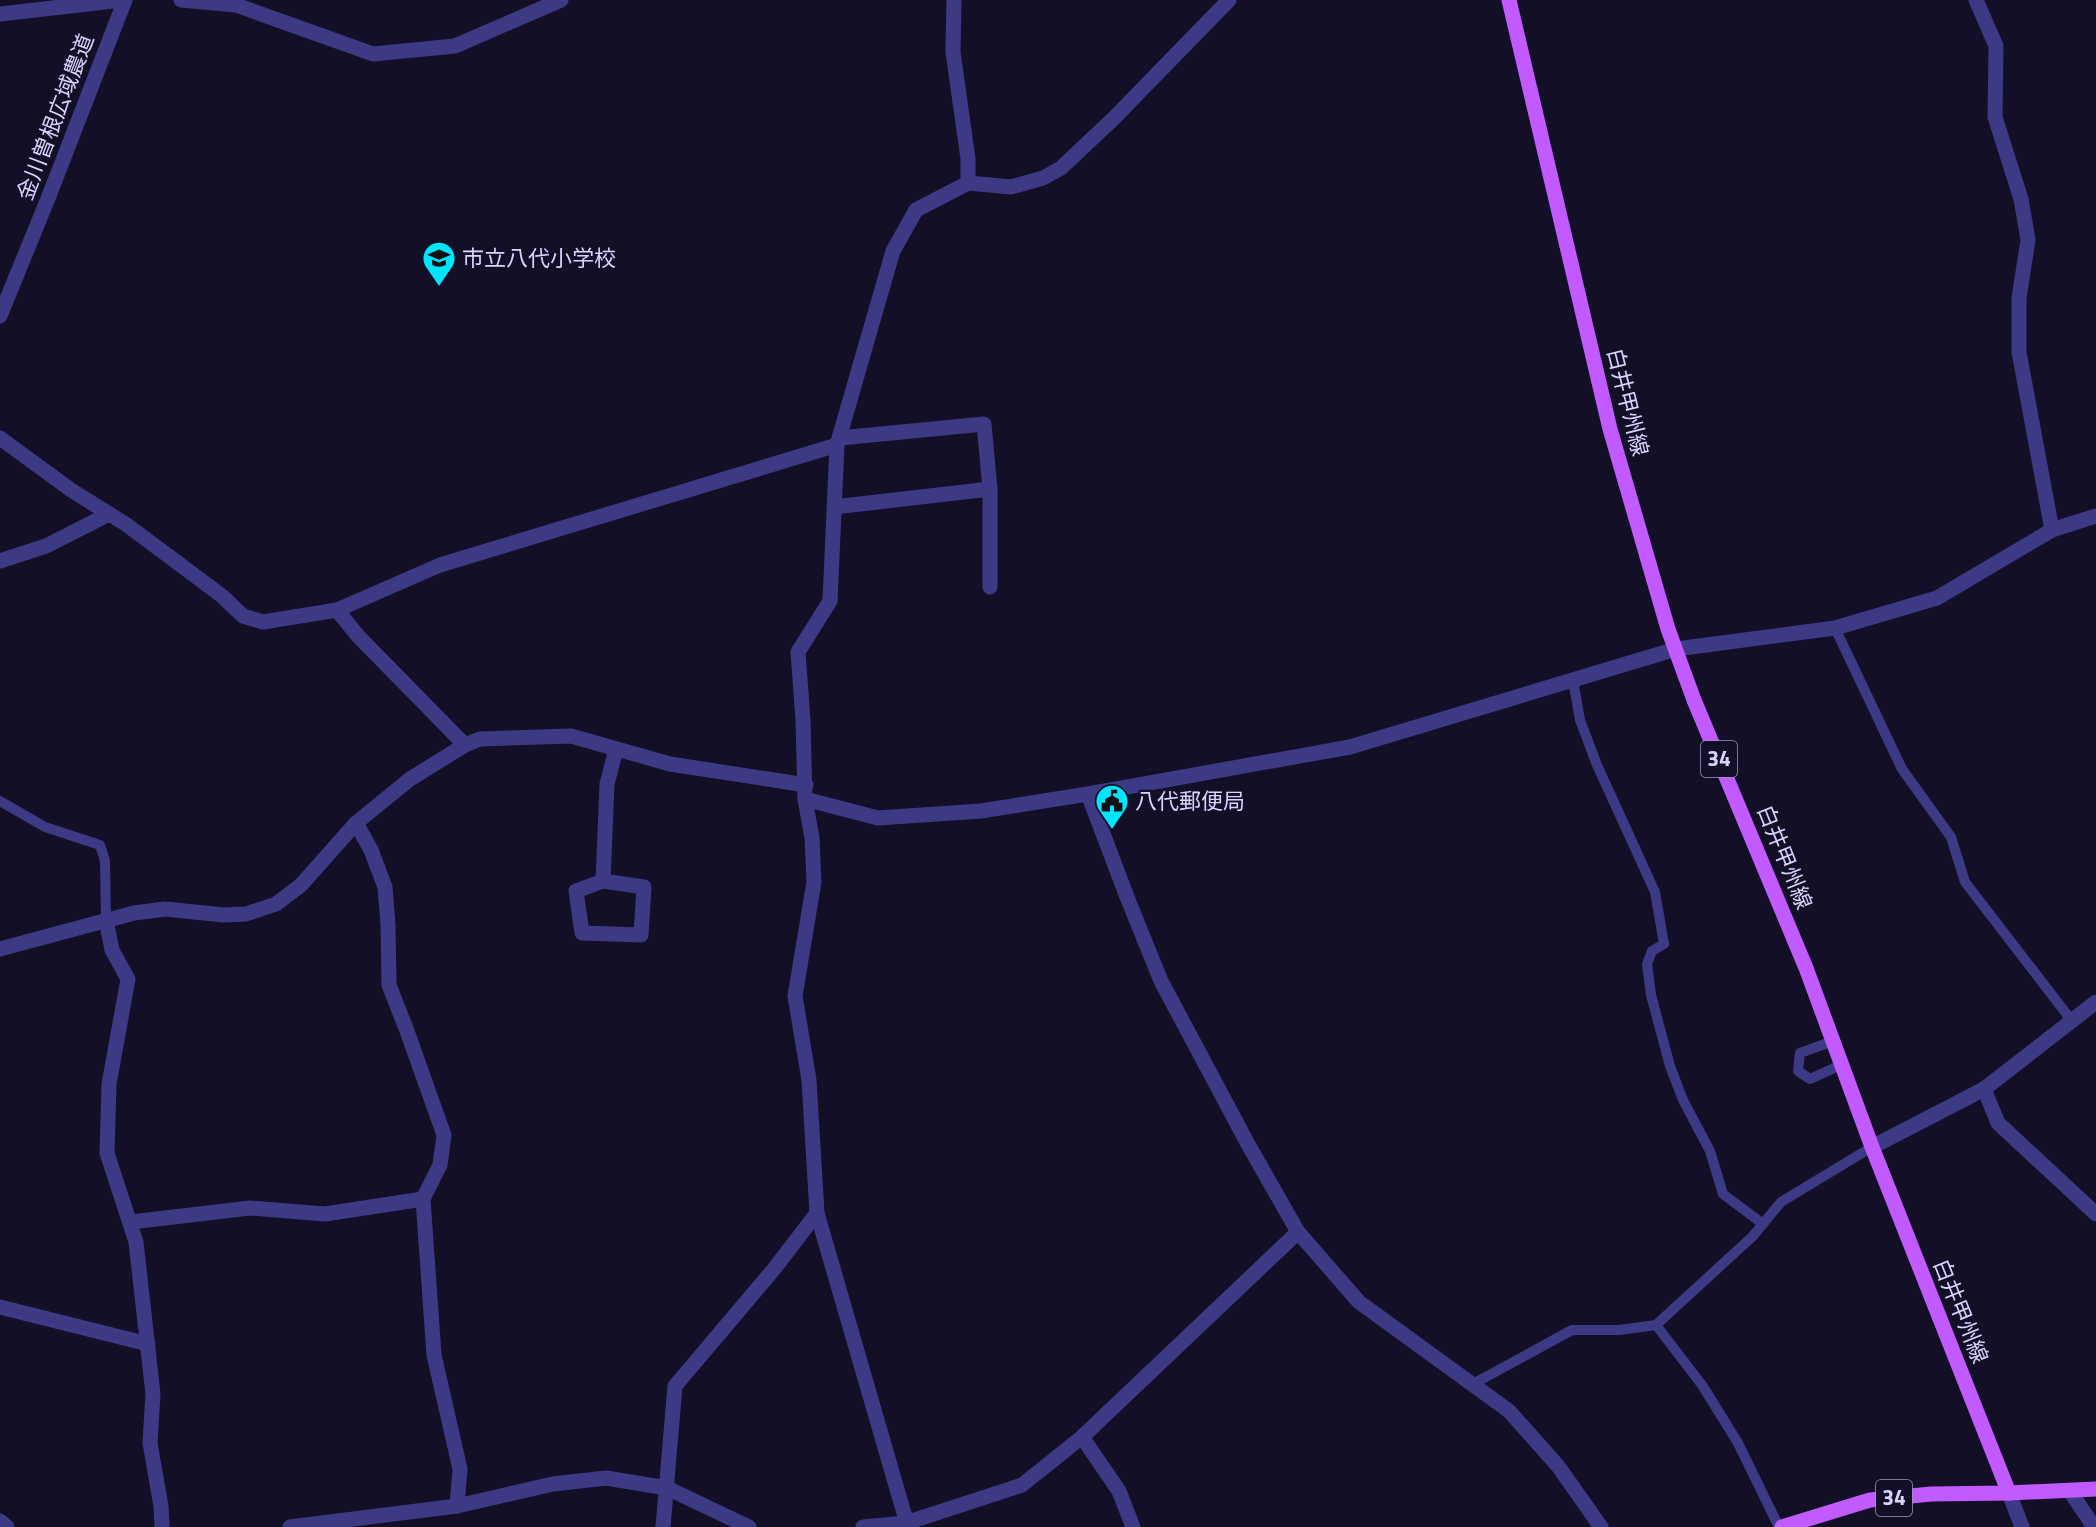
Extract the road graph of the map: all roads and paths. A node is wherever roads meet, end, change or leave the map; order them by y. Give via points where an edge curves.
1 (124, 0) edge
2 (181, 0) edge
3 (561, 0) edge
4 (954, 0) edge
5 (1228, 0) edge
6 (1509, 0) edge
7 (1976, 0) edge
8 (212, 2) edge
9 (0, 14) edge
10 (968, 183) junction
11 (0, 316) edge
12 (0, 438) edge
13 (838, 441) junction
14 (990, 489) junction
15 (834, 507) junction
16 (110, 514) junction
17 (2096, 516) edge
18 (2052, 530) junction
19 (0, 561) edge
20 (990, 586) dead end
21 (337, 610) junction
22 (1835, 628) junction
23 (1676, 649) junction
24 (1573, 680) junction
25 (465, 746) junction
26 (616, 749) junction
27 (805, 792) junction
28 (1088, 794) junction
29 (0, 801) edge
30 (356, 823) junction
31 (603, 881) junction
32 (106, 920) junction
33 (0, 949) edge
34 (2096, 1002) edge
35 (2072, 1021) junction
36 (1833, 1041) junction
37 (1841, 1065) junction
38 (1984, 1089) junction
39 (1872, 1147) junction
40 (423, 1199) junction
41 (817, 1213) junction
42 (2096, 1214) edge
43 (131, 1222) junction
44 (1763, 1224) junction
45 (1298, 1232) junction
46 (0, 1307) edge
47 (1656, 1325) junction
48 (148, 1344) junction
49 (1473, 1384) junction
50 (1082, 1437) junction
51 (667, 1488) junction
52 (2096, 1489) edge
53 (2070, 1491) junction
54 (2009, 1493) junction
55 (457, 1506) junction
56 (0, 1521) edge
57 (907, 1525) edge
58 (7, 1527) edge
59 (162, 1527) edge
60 (291, 1527) edge
61 (663, 1527) edge
62 (749, 1527) edge
63 (863, 1527) edge
64 (1133, 1527) edge
65 (1601, 1527) edge
66 (1781, 1527) edge
67 (2022, 1527) edge
68 (2094, 1527) edge

1 - 9 street
1 - 11 street, 金川曽根広域農道
2 - 8 street
3 - 8 street via 455,46 373,54 236,5
4 - 10 street via 953,52
5 - 10 street via 1061,168 1011,187
6 - 23 main road, 白井甲州線 / 34 via 1610,429
7 - 18 street via 1996,46 1995,117 2021,199 2028,240 2019,298 2019,352
10 - 13 street via 916,210 893,251
12 - 16 street
13 - 14 street via 984,424
13 - 15 street
13 - 21 street via 440,565
14 - 15 street
14 - 20 street
15 - 27 street via 830,601 798,652
16 - 19 street via 46,546
16 - 21 street via 222,596 243,616 263,622
17 - 18 street
18 - 22 street via 1937,598
21 - 25 street
22 - 23 street
22 - 35 lane via 1902,769 1951,837 1965,882
23 - 24 street
23 - 36 main road, 白井甲州線 / 34
24 - 28 street via 1350,747
24 - 44 lane via 1580,720 1596,765 1655,892 1664,944 1652,951 1647,964 1670,1066 1710,1151 1723,1194
25 - 26 street via 480,739 571,736
25 - 30 street via 410,779
26 - 27 street
26 - 31 street via 607,784
27 - 28 street via 878,818 981,811
27 - 41 street via 814,882 795,996 809,1080
28 - 45 street via 1161,981
29 - 32 lane via 45,826 100,845 105,861
30 - 32 street via 301,885 276,904 246,914 165,909
30 - 40 street via 385,887 389,985 444,1135 440,1165
31 - 31 street via 576,891 582,933 641,935 644,887
32 - 33 street
32 - 43 street via 112,950 128,979 109,1084 107,1153
34 - 35 street
35 - 38 street
36 - 37 main road, 白井甲州線 / 34
36 - 37 lane via 1800,1053 1798,1071 1810,1079
37 - 39 main road, 白井甲州線 / 34
38 - 39 street
38 - 42 street via 1998,1123
39 - 44 lane via 1781,1202
39 - 54 main road, 白井甲州線 / 34
40 - 43 street via 325,1215 250,1208
40 - 55 street via 434,1355 460,1469
41 - 51 street via 675,1386
41 - 57 street
43 - 48 street
44 - 47 lane
45 - 49 street via 1359,1302
45 - 50 street
46 - 48 street
47 - 49 lane via 1572,1330
47 - 66 lane via 1702,1385 1738,1443
48 - 59 street via 153,1394 150,1443
49 - 65 street via 1509,1411 1558,1466
50 - 57 street via 1022,1485
50 - 64 street via 1119,1491
51 - 55 street via 606,1478 552,1484
51 - 61 street
51 - 62 street
52 - 53 main road
53 - 54 main road
53 - 68 street
54 - 66 main road, 34 via 1870,1500
54 - 67 street
55 - 60 street
56 - 58 street
57 - 63 street

